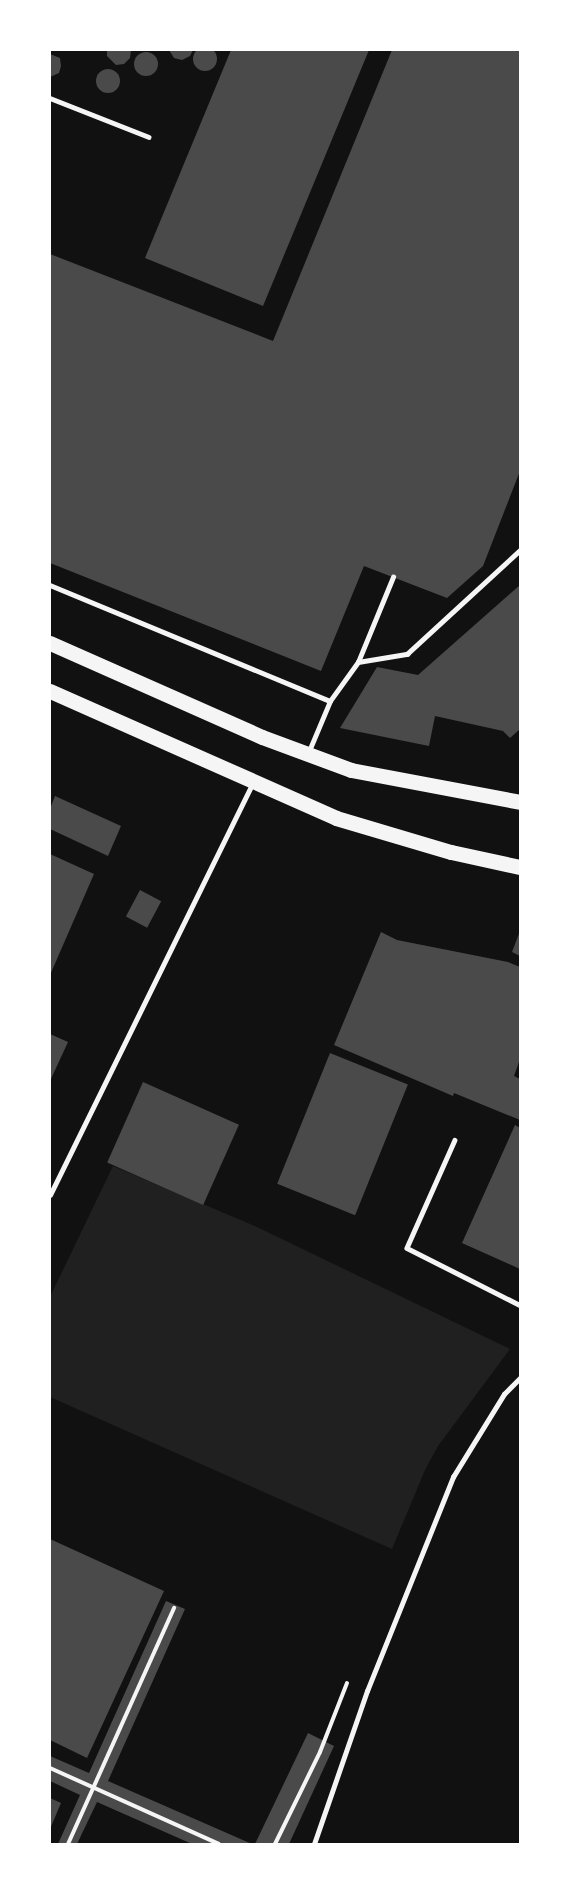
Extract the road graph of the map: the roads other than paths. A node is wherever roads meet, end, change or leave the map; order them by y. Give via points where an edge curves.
1 (50, 98) edge
2 (149, 137) dead end
3 (520, 550) edge
4 (393, 577) dead end
5 (50, 585) edge
6 (50, 643) edge
7 (358, 662) junction
8 (50, 691) edge
9 (330, 700) junction
10 (308, 754) junction
11 (254, 783) junction
12 (520, 801) edge
13 (520, 867) edge
14 (455, 1140) dead end
15 (50, 1195) edge
16 (520, 1305) edge
17 (520, 1378) edge
18 (314, 1845) edge

1 - 2 lane
3 - 7 lane via 407,654
4 - 7 lane
5 - 9 lane
6 - 10 main road
7 - 9 lane
8 - 11 main road
9 - 10 lane
10 - 12 main road via 351,770
11 - 13 main road via 336,818 451,852
11 - 15 lane
14 - 16 lane via 407,1248
17 - 18 lane via 504,1394 453,1477 368,1691

